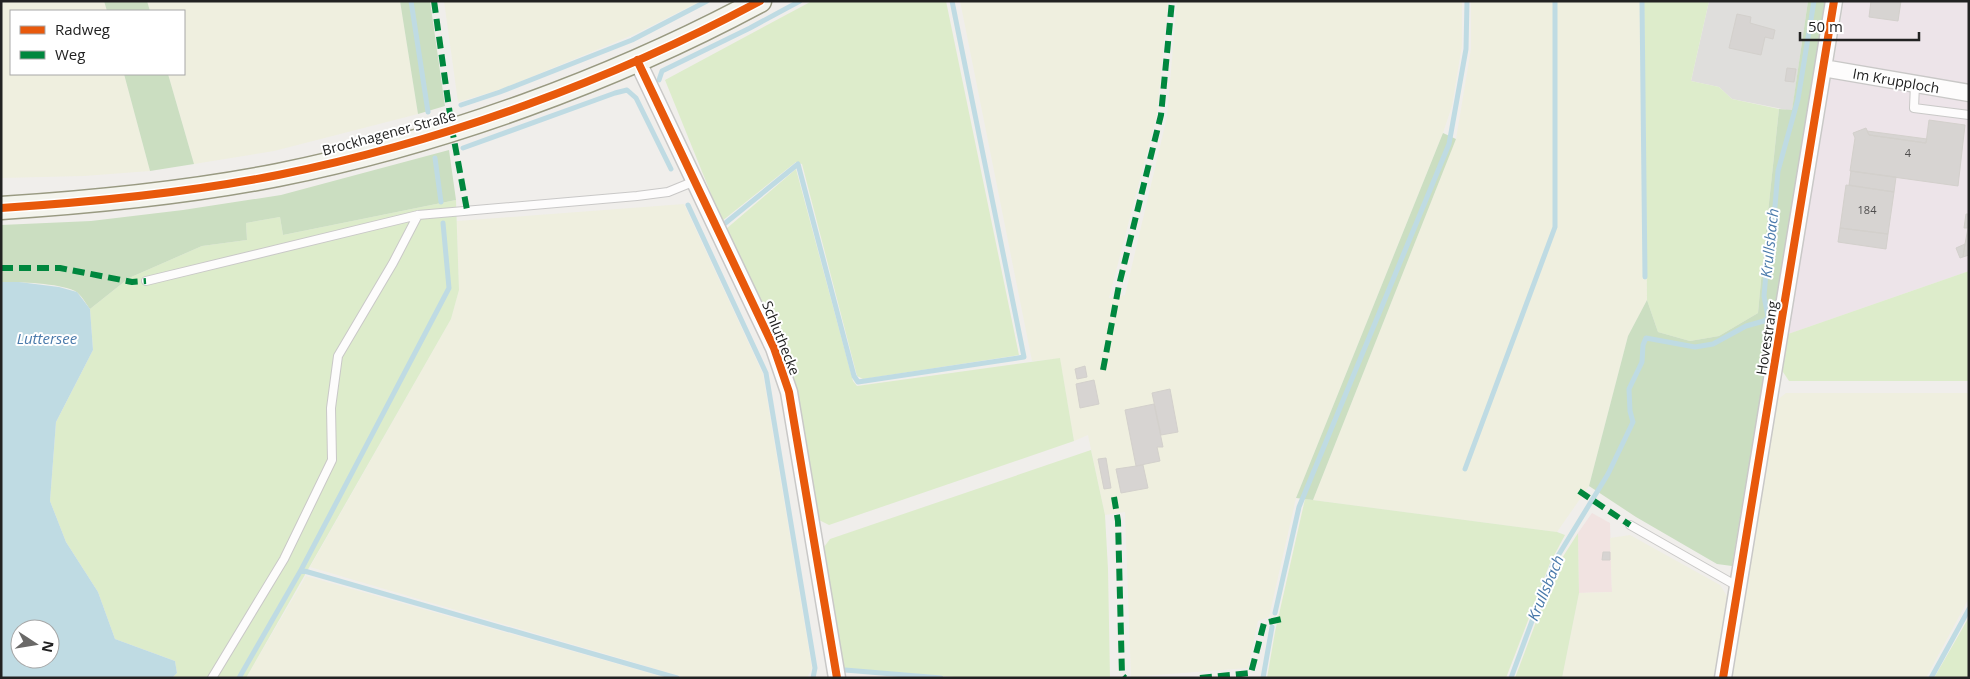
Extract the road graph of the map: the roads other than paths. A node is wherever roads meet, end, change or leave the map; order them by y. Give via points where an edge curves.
1 (760, 1) edge
2 (1834, 1) edge
3 (637, 60) junction
4 (1824, 68) junction
5 (1914, 84) junction
6 (1969, 93) edge
7 (1969, 115) edge
8 (695, 181) junction
9 (1, 208) edge
10 (418, 215) junction
11 (146, 282) dead end
12 (1630, 525) dead end
13 (1737, 586) junction
14 (212, 678) edge
15 (837, 678) edge
16 (1722, 678) edge

1 - 3 main road, Brockhagener Straße
2 - 4 street, Hovestrang
3 - 8 street, Schluthecke
3 - 9 main road, Brockhagener Straße via 505,113 368,153 278,174 100,201
4 - 5 street, Im Krupploch
4 - 13 street, Hovestrang
5 - 6 street, Im Krupploch
5 - 7 lane via 1914,108
8 - 10 lane via 668,192 637,196
8 - 15 street, Schluthecke via 774,348 789,392
10 - 11 lane
10 - 14 lane via 338,356 331,408 332,460 284,559
12 - 13 lane
13 - 16 street, Hovestrang

